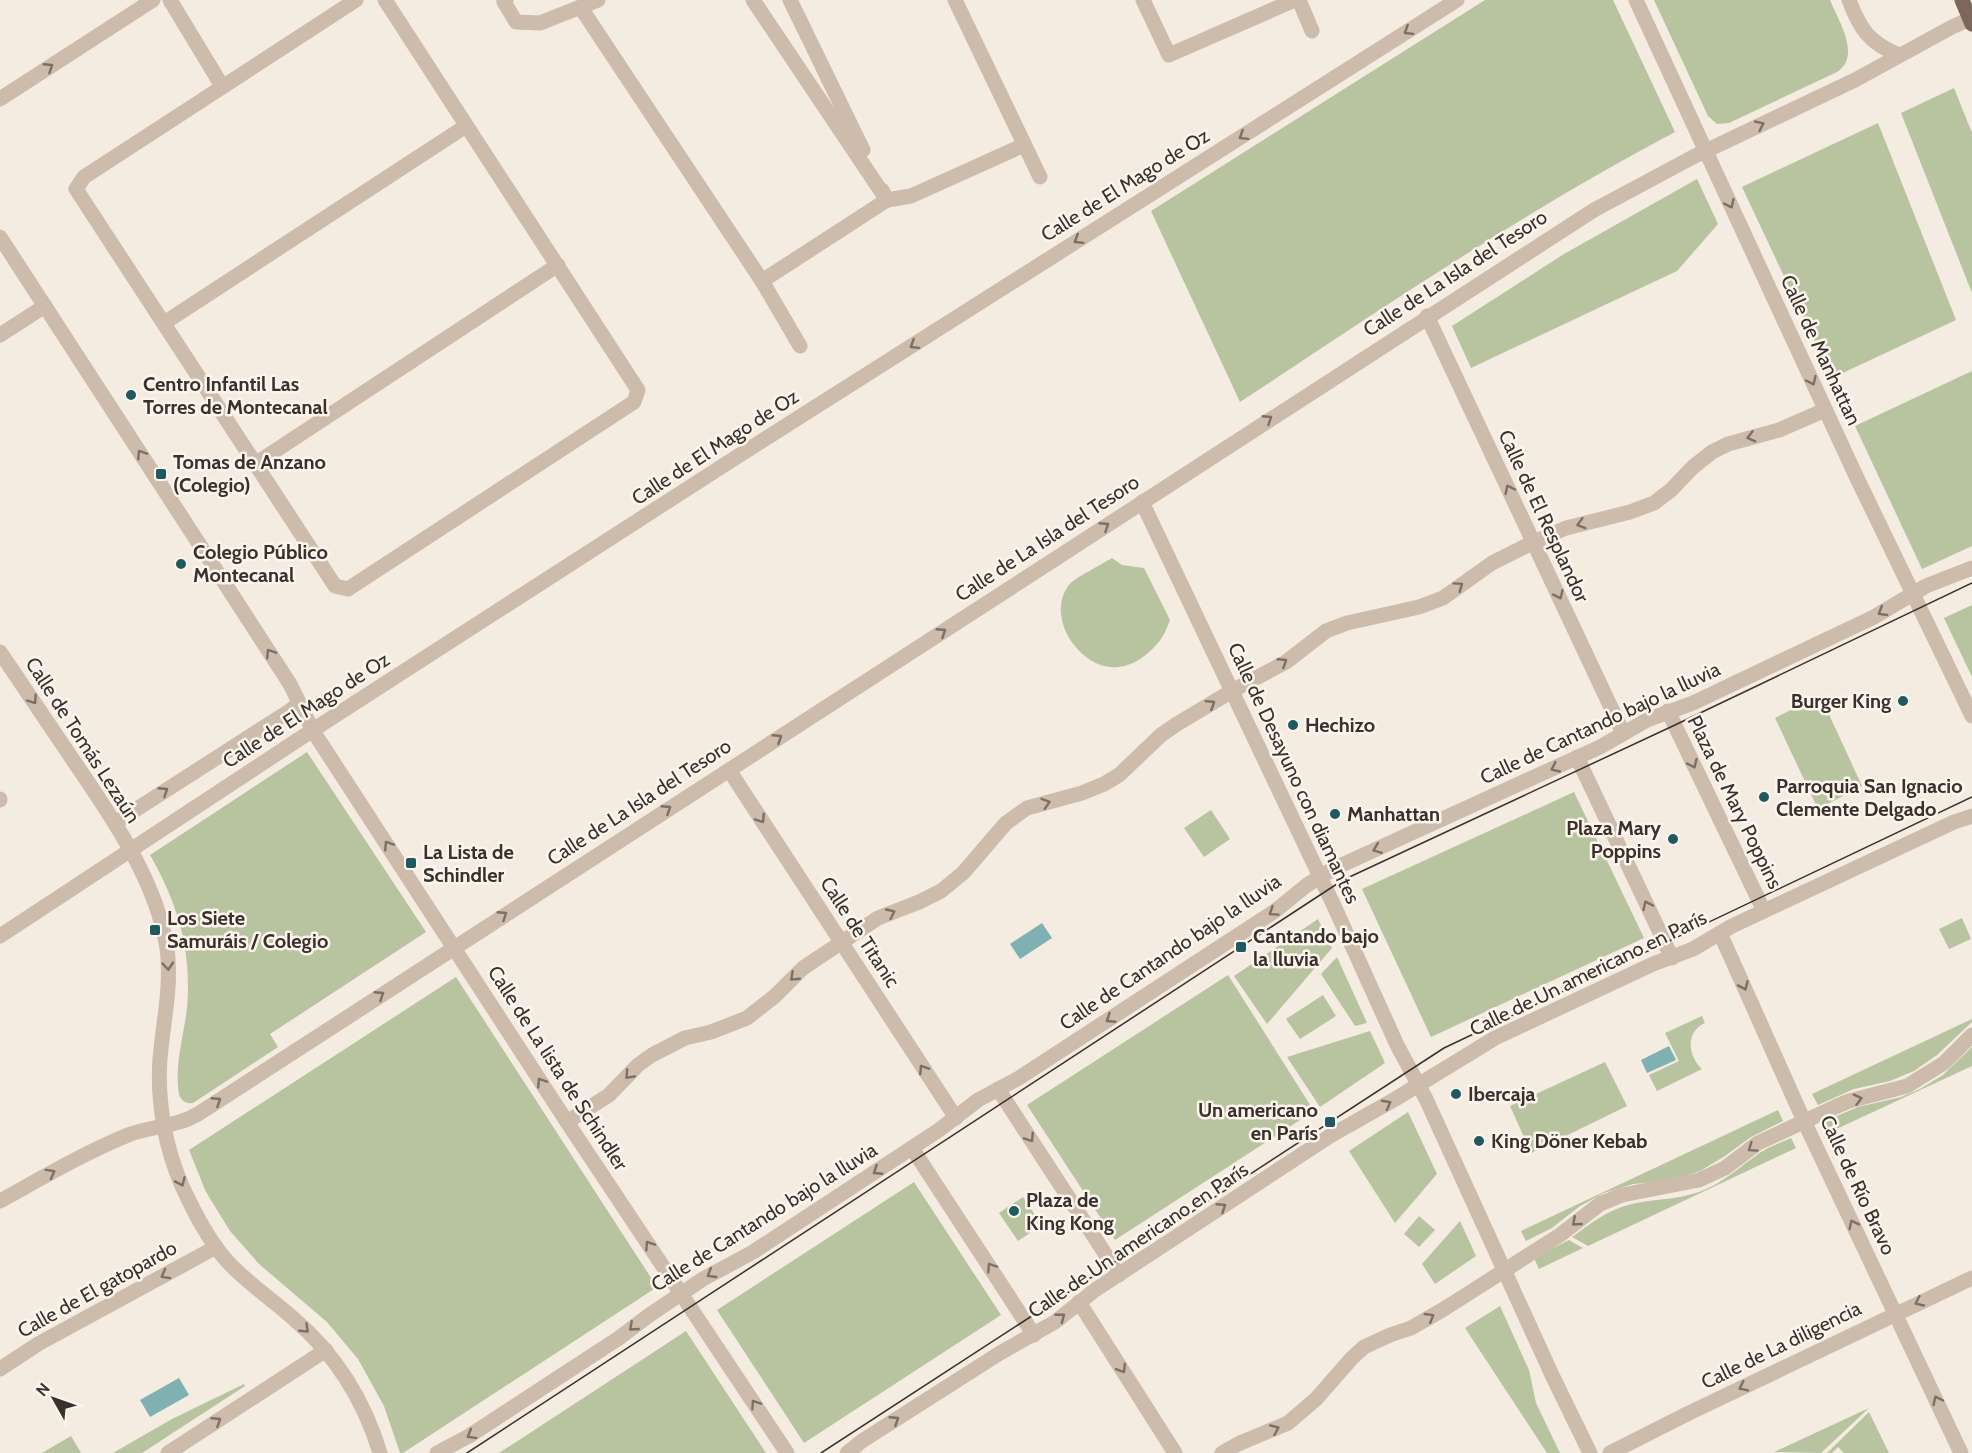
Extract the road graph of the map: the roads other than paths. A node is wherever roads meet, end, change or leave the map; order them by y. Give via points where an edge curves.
1 (153, 0) edge
2 (170, 0) edge
3 (356, 0) edge
4 (385, 0) edge
5 (506, 0) edge
6 (598, 0) edge
7 (753, 0) edge
8 (790, 0) edge
9 (955, 0) edge
10 (1143, 0) edge
11 (1297, 0) edge
12 (1457, 0) edge
13 (1636, 0) edge
14 (1849, 0) edge
15 (1962, 0) edge
16 (581, 8) junction
17 (1971, 21) edge
18 (1312, 31) dead end
19 (1899, 56) junction
20 (222, 86) junction
21 (0, 99) edge
22 (466, 126) junction
23 (1024, 145) junction
24 (1707, 150) junction
25 (1040, 177) dead end
26 (887, 200) junction
27 (0, 237) edge
28 (558, 265) junction
29 (762, 281) junction
30 (45, 306) junction
31 (1427, 316) junction
32 (164, 324) junction
33 (0, 335) edge
34 (800, 346) dead end
35 (1825, 410) junction
36 (255, 464) junction
37 (1142, 502) junction
38 (1534, 542) junction
39 (1972, 568) edge
40 (1914, 593) junction
41 (0, 652) edge
42 (1232, 691) junction
43 (298, 704) junction
44 (1668, 711) junction
45 (1972, 716) edge
46 (313, 730) junction
47 (1623, 733) junction
48 (1577, 757) junction
49 (729, 770) junction
50 (1972, 816) edge
51 (115, 823) junction
52 (130, 851) junction
53 (1320, 877) junction
54 (1764, 912) junction
55 (1720, 933) junction
56 (0, 936) edge
57 (842, 944) junction
58 (454, 947) junction
59 (1672, 958) junction
60 (1972, 1035) edge
61 (1418, 1085) junction
62 (998, 1089) junction
63 (956, 1118) junction
64 (567, 1122) junction
65 (1804, 1122) junction
66 (165, 1126) junction
67 (912, 1148) junction
68 (0, 1201) edge
69 (216, 1247) junction
70 (1506, 1269) junction
71 (1119, 1275) junction
72 (1972, 1278) edge
73 (681, 1293) junction
74 (1079, 1302) junction
75 (1896, 1313) junction
76 (1034, 1335) junction
77 (326, 1350) junction
78 (0, 1369) edge
79 (168, 1453) edge
80 (380, 1453) edge
81 (437, 1453) edge
82 (787, 1453) edge
83 (847, 1453) edge
84 (1175, 1453) edge
85 (1222, 1453) edge
86 (1590, 1453) edge
87 (1610, 1453) edge
88 (1961, 1453) edge

21 -> 1 street
2 - 20 street
3 - 20 street
4 - 22 street
5 - 16 street via 516,22 540,23
6 - 16 street
7 - 26 street
8 - 26 street
9 - 23 street
10 - 11 street via 1168,55
11 - 18 street
12 -> 46 street, Calle de El Mago de Oz
13 - 24 street, Calle de Manhattan
14 - 19 street via 1866,35
15 - 17 main road
16 - 29 street
17 - 19 street, Calle de La Isla del Tesoro
24 -> 19 street, Calle de La Isla del Tesoro
20 - 32 street via 84,177 76,189
22 - 28 street
22 - 32 street
23 - 25 street
23 - 26 street via 911,196
24 - 31 street, Calle de La Isla del Tesoro via 1594,210
24 -> 35 street, Calle de Manhattan
26 - 29 street
27 - 30 street, Calle de La lista de Schindler
28 - 36 street
28 - 36 street via 638,390 634,402 348,589 335,586
29 - 34 street
30 - 33 street
43 -> 30 street, Calle de La lista de Schindler via 293,689
37 -> 31 street, Calle de La Isla del Tesoro
38 -> 31 street, Calle de El Resplandor
32 - 36 street
35 -> 38 street via 1779,430 1728,444 1654,503 1566,528
35 - 40 street, Calle de Manhattan
37 - 42 street, Calle de Desayuno con diamantes
49 -> 37 street, Calle de La Isla del Tesoro
42 -> 38 street via 1286,662 1326,631 1419,608 1443,598 1492,563
38 -> 47 street, Calle de El Resplandor
39 - 40 street, Calle de Cantando bajo la lluvia
40 -> 44 street, Calle de Cantando bajo la lluvia via 1874,617 1693,703
40 - 45 street, Calle de Manhattan
41 -> 51 street, Calle de Tomás Lezaún
42 - 53 street, Calle de Desayuno con diamantes
57 -> 42 street via 878,918 941,891 963,873 1006,822 1027,808 1104,784 1132,764 1161,735
43 - 46 street, Calle de La lista de Schindler
51 -> 43 street
44 - 47 street, Calle de Cantando bajo la lluvia
44 -> 54 street, Plaza de Mary Poppins
46 - 52 street, Calle de El Mago de Oz
58 -> 46 street, Calle de La lista de Schindler
47 - 48 street, Calle de Cantando bajo la lluvia
48 -> 53 street, Calle de Cantando bajo la lluvia
59 -> 48 street
49 -> 57 street, Calle de Titanic
58 -> 49 street, Calle de La Isla del Tesoro
50 - 54 street, Calle de Un americano en París
51 - 52 street, Calle de Tomás Lezaún
52 - 56 street, Calle de El Mago de Oz
52 -> 66 street, Calle de Tomás Lezaún via 154,900 168,956 169,989 160,1073
53 - 61 street, Calle de Desayuno con diamantes
53 -> 62 street, Calle de Cantando bajo la lluvia via 1266,917
54 - 55 street, Calle de Un americano en París
55 - 59 street, Calle de Un americano en París
55 -> 65 street, Calle de Río Bravo
63 -> 57 street, Calle de Titanic
57 -> 64 street via 803,968 747,1018 669,1045 638,1065 609,1095
64 -> 58 street, Calle de La lista de Schindler
66 -> 58 street, Calle de La Isla del Tesoro via 195,1116
59 - 61 street, Calle de Un americano en París via 1495,1038
65 -> 60 street via 1849,1101 1894,1091 1919,1080 1944,1063
61 - 70 street, Calle de Desayuno con diamantes
71 -> 61 street, Calle de Un americano en París via 1330,1136
62 - 63 street, Calle de Cantando bajo la lluvia
62 -> 71 street
63 - 67 street, Calle de Cantando bajo la lluvia
73 -> 64 street, Calle de La lista de Schindler
65 -> 70 street via 1758,1143 1725,1168 1699,1180 1622,1195 1600,1204
75 -> 65 street, Calle de Río Bravo
68 -> 66 street, Calle de La Isla del Tesoro via 118,1139
66 -> 69 street, Calle de Tomás Lezaún via 182,1185
67 -> 73 street, Calle de Cantando bajo la lluvia via 744,1257
76 -> 67 street
69 -> 77 street, Calle de Tomás Lezaún via 236,1270
69 -> 78 street, Calle de El gatopardo via 38,1344
85 -> 70 street via 1288,1423 1364,1347 1422,1322
70 - 86 street, Calle de Desayuno con diamantes
71 - 74 street, Calle de Un americano en París
72 -> 75 street, Calle de La diligencia
73 -> 81 street, Calle de Cantando bajo la lluvia via 627,1334
82 -> 73 street, Calle de La lista de Schindler
76 -> 74 street, Calle de Un americano en París
74 -> 84 street
75 -> 87 street, Calle de La diligencia
88 -> 75 street, Calle de Río Bravo
83 -> 76 street, Calle de Un americano en París
79 -> 77 street
77 - 80 street, Calle de Tomás Lezaún via 359,1399

